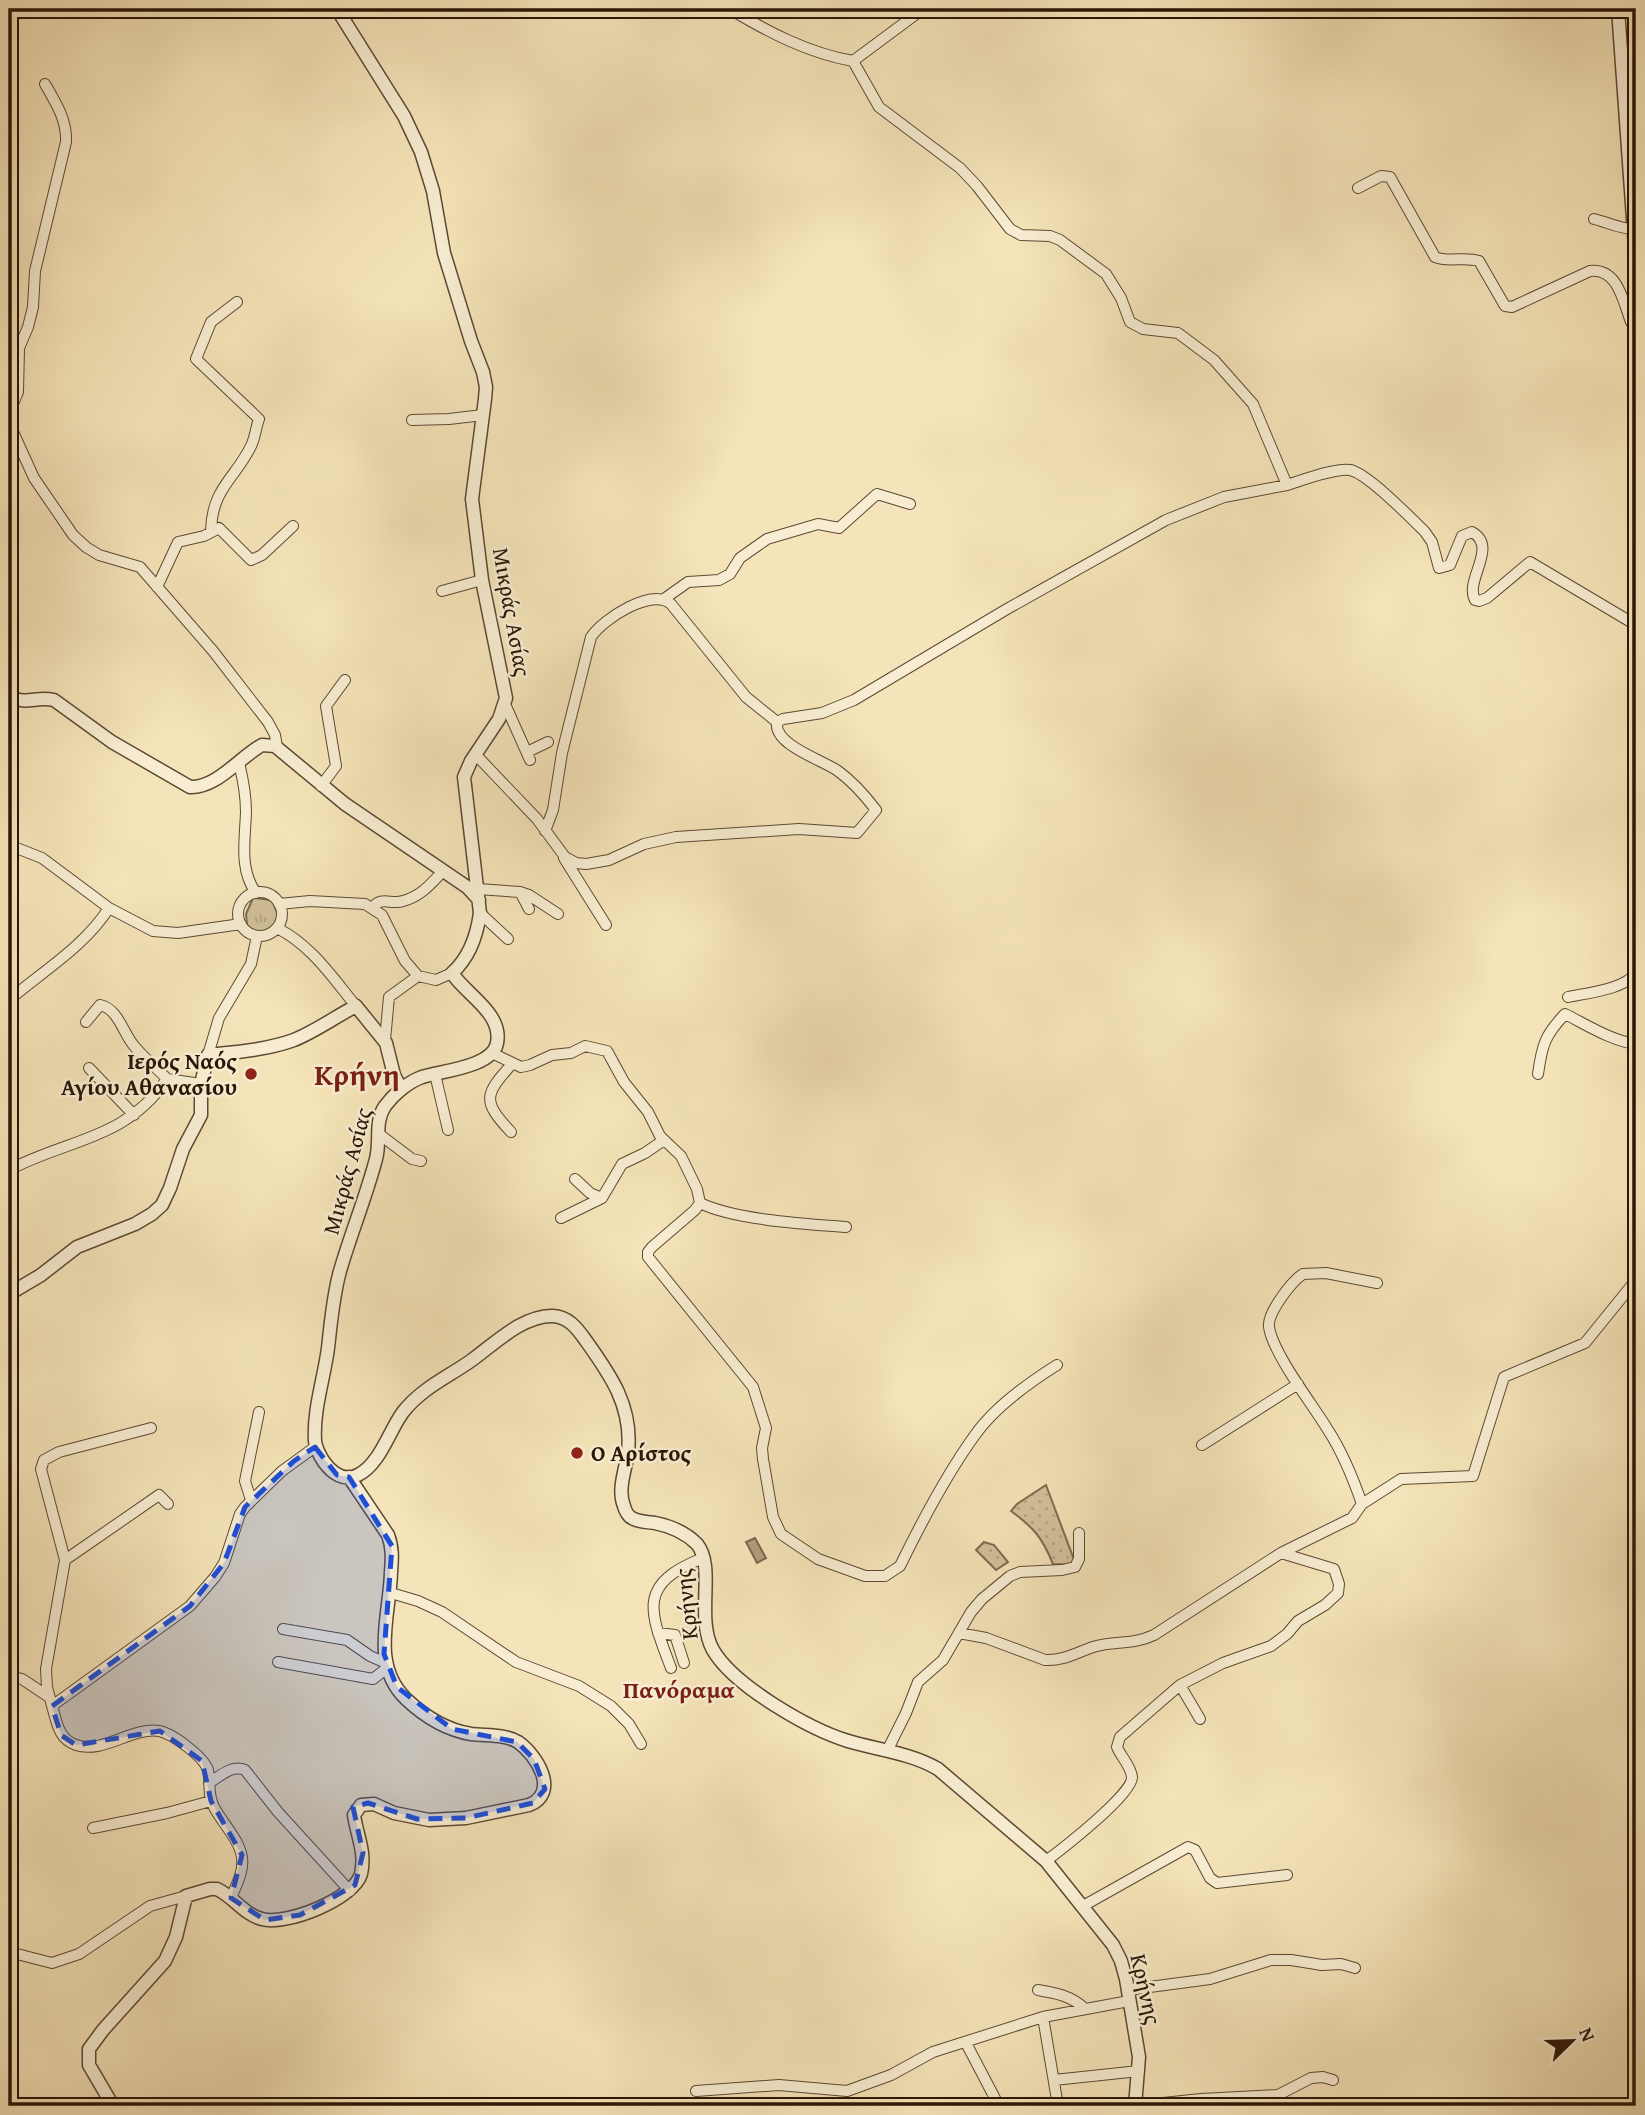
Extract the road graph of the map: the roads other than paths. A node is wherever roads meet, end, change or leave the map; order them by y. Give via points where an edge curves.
1 (337, 9) edge
2 (730, 9) edge
3 (923, 9) edge
4 (1618, 9) edge
5 (852, 61) junction
6 (45, 84) dead end
7 (1358, 188) dead end
8 (1594, 219) dead end
9 (1634, 229) junction
10 (1636, 260) edge
11 (237, 302) dead end
12 (1636, 326) edge
13 (9, 413) edge
14 (483, 415) junction
15 (412, 420) dead end
16 (9, 423) edge
17 (1287, 485) junction
18 (910, 504) dead end
19 (293, 526) dead end
20 (211, 531) junction
21 (482, 580) junction
22 (157, 587) junction
23 (442, 591) dead end
24 (664, 599) junction
25 (1636, 625) edge
26 (345, 680) dead end
27 (9, 697) edge
28 (505, 704) junction
29 (777, 722) junction
30 (548, 742) dead end
31 (277, 747) junction
32 (476, 755) junction
33 (239, 763) junction
34 (321, 786) junction
35 (545, 831) junction
36 (9, 845) edge
37 (561, 852) junction
38 (443, 871) junction
39 (520, 892) junction
40 (256, 893) junction
41 (479, 900) junction
42 (279, 904) junction
43 (373, 907) junction
44 (109, 908) junction
45 (529, 909) dead end
46 (558, 914) dead end
47 (241, 924) junction
48 (606, 925) dead end
49 (277, 928) junction
50 (257, 936) junction
51 (508, 939) dead end
52 (1636, 972) edge
53 (452, 973) junction
54 (418, 976) junction
55 (1568, 997) dead end
56 (9, 1000) edge
57 (356, 1006) junction
58 (86, 1022) dead end
59 (385, 1040) junction
60 (1636, 1044) edge
61 (492, 1053) junction
62 (208, 1055) junction
63 (512, 1064) junction
64 (89, 1068) dead end
65 (435, 1074) junction
66 (1538, 1074) dead end
67 (167, 1079) junction
68 (201, 1084) junction
69 (401, 1089) junction
70 (134, 1115) junction
71 (448, 1130) dead end
72 (511, 1132) dead end
73 (379, 1134) junction
74 (664, 1140) junction
75 (421, 1161) dead end
76 (9, 1170) edge
77 (575, 1179) dead end
78 (602, 1198) junction
79 (700, 1203) junction
80 (561, 1218) dead end
81 (846, 1227) dead end
82 (1636, 1280) edge
83 (1377, 1283) dead end
84 (9, 1294) edge
85 (1057, 1365) dead end
86 (1297, 1384) junction
87 (259, 1412) dead end
88 (151, 1428) dead end
89 (1202, 1445) dead end
90 (316, 1447) junction
91 (349, 1477) junction
92 (251, 1500) junction
93 (168, 1504) dead end
94 (1362, 1504) junction
95 (1079, 1533) dead end
96 (1281, 1553) junction
97 (703, 1558) junction
98 (65, 1560) junction
99 (391, 1593) junction
100 (283, 1629) dead end
101 (658, 1633) junction
102 (959, 1633) junction
103 (278, 1662) dead end
104 (684, 1663) dead end
105 (386, 1666) junction
106 (671, 1668) dead end
107 (9, 1676) edge
108 (1180, 1685) junction
109 (51, 1702) junction
110 (1200, 1718) dead end
111 (641, 1744) dead end
112 (887, 1751) junction
113 (209, 1783) junction
114 (211, 1801) junction
115 (93, 1828) dead end
116 (1046, 1861) junction
117 (1287, 1875) dead end
118 (349, 1891) junction
119 (186, 1896) junction
120 (231, 1898) junction
121 (1083, 1906) junction
122 (9, 1948) edge
123 (1354, 1968) dead end
124 (1038, 1990) dead end
125 (1128, 1996) junction
126 (1085, 2009) junction
127 (1043, 2017) junction
128 (966, 2043) junction
129 (1139, 2071) junction
130 (1054, 2080) junction
131 (1333, 2080) dead end
132 (696, 2091) dead end
133 (113, 2106) edge
134 (999, 2106) edge
135 (1058, 2106) edge
136 (1135, 2106) edge

1 - 14 street, Μικράς Ασίας via 404,116 421,152 444,253 483,372
2 - 5 street via 767,32 828,57
3 - 5 street
4 - 9 street
5 - 17 street via 879,107 960,168 1010,229 1021,236 1060,240 1106,274 1130,322 1143,329 1178,333 1213,360 1254,404
6 - 13 street via 63,119 66,142 35,271 30,317 19,348 18,392
7 - 12 street via 1390,177 1435,257 1479,261 1505,306 1600,270 1618,287
8 - 9 street
9 - 10 street
11 - 20 street via 211,323 196,359 259,419 251,445 218,495
14 - 15 street
14 - 21 street, Μικράς Ασίας via 472,499
16 - 22 street via 34,478 77,539 99,555 138,565
17 - 25 street via 1338,471 1356,472 1425,532 1439,568 1450,565 1462,536 1469,532 1480,538 1483,547 1472,589 1475,600 1487,598 1530,562
17 - 29 street via 1185,510 854,700 827,712
18 - 24 street via 877,494 839,528 818,524 767,539 740,558 730,574 719,580 688,582
19 - 20 street via 251,560 219,528
20 - 22 street via 178,542
21 - 23 street
21 - 28 street, Μικράς Ασίας
22 - 31 street via 268,722
24 - 29 street via 746,697
24 - 35 street via 641,602 603,622 591,637
26 - 34 street via 326,706 336,766
27 - 33 street via 25,702 54,700 111,742 190,787
28 - 30 street via 529,756
28 - 32 street, Μικράς Ασίας
29 - 37 street via 778,732 789,743 838,771 875,809 858,832 786,829 676,837 586,864 572,862
31 - 33 street via 262,745
31 - 34 street
32 - 35 street
32 - 41 street, Μικράς Ασίας via 464,777
33 - 40 street via 246,799 244,867
34 - 38 street
35 - 37 street
36 - 44 street via 42,858
37 - 48 street
38 - 41 street
38 - 43 street via 419,895 400,903 383,900
39 - 41 street
39 - 45 street
39 - 46 street
40 - 42 street via 270,895
40 - 47 street via 241,905
41 - 51 street
41 - 53 street, Μικράς Ασίας via 470,949
42 - 43 street via 310,901
42 - 49 street via 282,918
43 - 54 street
44 - 47 street via 160,933
44 - 56 street via 83,940
47 - 50 street
49 - 50 street
49 - 57 street via 310,950
50 - 62 street via 251,964 219,1018
52 - 55 street via 1632,980
53 - 54 street via 436,980
53 - 61 street via 495,1024 497,1041
54 - 59 street via 389,997
57 - 59 street
57 - 62 street via 282,1044
58 - 67 street via 95,1009 105,1006 116,1015 134,1046
59 - 69 street
60 - 66 street via 1565,1013 1541,1048
61 - 63 street
61 - 65 street, Μικράς Ασίας
62 - 68 street
63 - 72 street via 495,1083 490,1097 492,1111
63 - 74 street via 530,1065 585,1046 602,1048
64 - 70 street
65 - 69 street, Μικράς Ασίας
65 - 71 street
67 - 68 street
67 - 70 street
68 - 84 street via 199,1121 160,1207 135,1224 77,1247
69 - 73 street, Μικράς Ασίας via 383,1109
70 - 76 street via 93,1138
73 - 75 street
73 - 90 street, Μικράς Ασίας via 378,1153 337,1287 318,1402
74 - 78 street via 622,1164
74 - 79 street via 681,1156
77 - 78 street
78 - 80 street
79 - 81 street via 787,1222
79 - 85 street via 652,1247 648,1257 753,1387 766,1428 762,1459 775,1523 785,1538 818,1559 864,1576 880,1577 895,1571 977,1433 1035,1379
82 - 94 street via 1585,1343 1504,1377 1473,1476 1401,1479
83 - 86 street via 1312,1272 1293,1283 1272,1312 1269,1325
86 - 89 street
86 - 94 street via 1339,1448
87 - 92 street via 245,1481
88 - 98 street via 44,1460 41,1469
90 - 91 street via 332,1471
90 - 92 street
91 - 97 street, Κρήνης via 370,1464 403,1412 428,1387 517,1328 541,1318 560,1318 582,1335 621,1397 628,1452 621,1498 628,1514 682,1533 695,1542
91 - 99 street via 390,1542
92 - 109 street via 240,1514 221,1569 190,1606
93 - 98 street via 159,1495
94 - 96 street via 1352,1518
95 - 102 street via 1079,1559 1074,1567 1010,1576 976,1605
96 - 102 street via 1140,1641 1107,1644 1053,1661
96 - 108 street via 1334,1569 1338,1593 1271,1646
97 - 101 street via 681,1567 658,1586 654,1600
97 - 112 street, Κρήνης via 705,1624 709,1642 726,1667 818,1730
98 - 109 street via 46,1669
99 - 105 street via 384,1642
99 - 111 street via 442,1612 516,1662 579,1686 611,1706
100 - 105 street via 347,1640
101 - 104 street via 675,1634
101 - 106 street
102 - 112 street via 943,1660 918,1682
103 - 105 street via 373,1679
105 - 118 street via 405,1698 435,1721 459,1732 517,1742 534,1759 545,1789 533,1803 466,1818 417,1819 374,1804 361,1805 354,1815 362,1866
107 - 109 street via 22,1679
108 - 110 street
108 - 116 street via 1118,1739 1119,1752 1132,1774 1130,1786
109 - 113 street via 64,1739 76,1745 105,1744 160,1731 205,1764
112 - 116 street, Κρήνης via 938,1769
113 - 114 street
113 - 118 street via 232,1769 245,1770
114 - 115 street
114 - 120 street via 242,1855 242,1870
116 - 121 street, Κρήνης
117 - 121 street via 1217,1883 1195,1850 1188,1847
118 - 120 street via 275,1922 248,1913
119 - 120 street via 217,1889
119 - 122 street via 150,1906 79,1954 52,1963
119 - 133 street via 165,1961 89,2049 89,2065
121 - 125 street, Κρήνης via 1114,1945
123 - 125 street via 1271,1960 1210,1979
124 - 126 street via 1074,2000
125 - 126 street
125 - 129 street, Κρήνης
126 - 127 street
127 - 128 street
127 - 130 street
128 - 132 street via 933,2052 848,2091 779,2085
128 - 134 street
129 - 130 street
129 - 136 street, Κρήνης
130 - 135 street
131 - 136 street via 1311,2078 1271,2096

